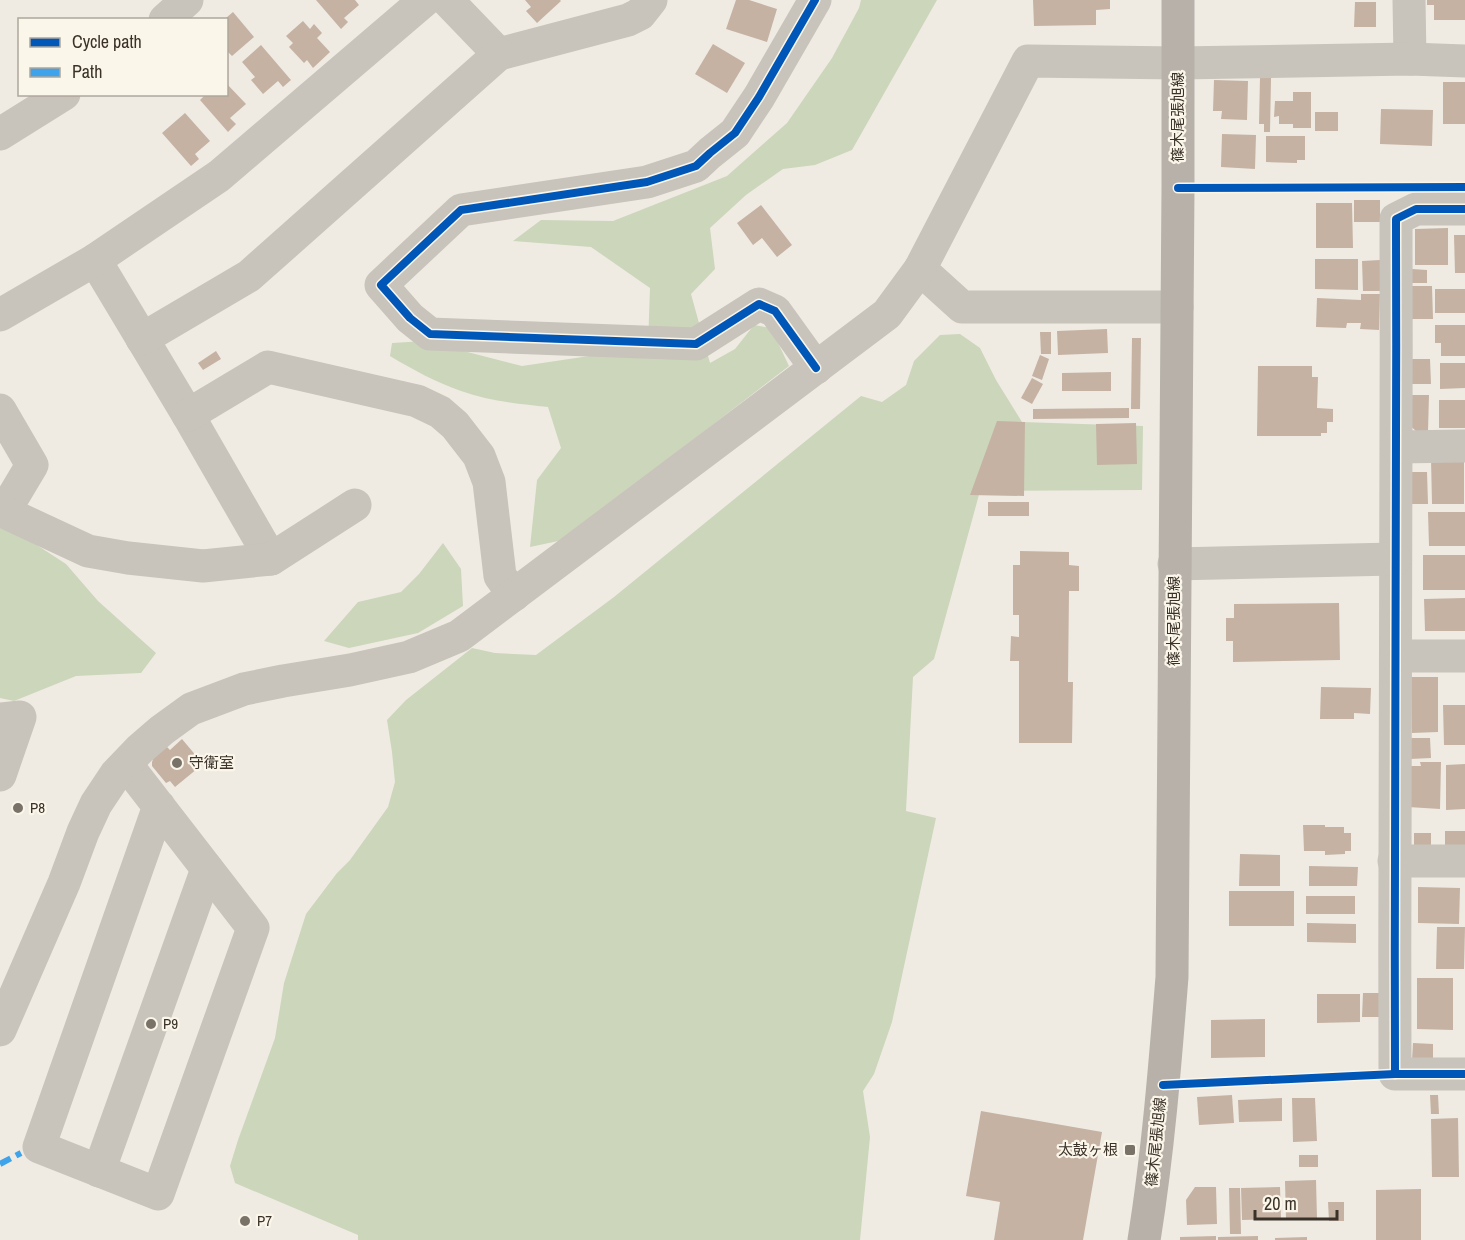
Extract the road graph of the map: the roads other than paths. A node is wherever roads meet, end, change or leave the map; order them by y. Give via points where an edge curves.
1 (187, 0) edge
2 (425, 0) edge
3 (447, 0) edge
4 (651, 0) edge
5 (815, 0) edge
6 (1178, 0) edge
7 (1409, 0) edge
8 (167, 18) edge
9 (499, 54) junction
10 (1410, 59) junction
11 (1465, 61) edge
12 (1178, 63) junction
13 (61, 96) edge
14 (0, 134) edge
15 (1465, 209) edge
16 (95, 260) junction
17 (920, 269) junction
18 (1177, 307) junction
19 (0, 315) edge
20 (142, 339) junction
21 (816, 368) junction
22 (0, 410) edge
23 (188, 415) junction
24 (1465, 446) edge
25 (1397, 447) junction
26 (355, 505) dead end
27 (2, 511) edge
28 (271, 559) junction
29 (1395, 559) junction
30 (1174, 564) junction
31 (514, 595) junction
32 (1396, 656) junction
33 (1465, 656) edge
34 (0, 719) edge
35 (126, 764) junction
36 (0, 775) edge
37 (159, 806) junction
38 (1394, 861) junction
39 (1465, 861) edge
40 (207, 869) junction
41 (0, 1030) edge
42 (1465, 1074) edge
43 (99, 1171) junction
44 (1144, 1240) edge

1 - 8 street
2 - 16 street via 219,176
3 - 9 street
4 - 9 street via 640,14 628,20
5 - 21 street via 735,133 696,166 647,182 461,210 381,285 430,334 696,344 759,304 776,311
6 - 12 main road, 篠木尾張旭線
7 - 10 street
9 - 20 street via 249,276
10 - 11 street
10 - 12 street
12 - 17 street via 1028,61
12 - 18 main road, 篠木尾張旭線
13 - 14 street
15 - 25 street via 1416,209 1396,219
16 - 19 street
16 - 20 street
17 - 18 street via 962,307
17 - 21 street via 887,314
18 - 30 main road, 篠木尾張旭線
20 - 23 street
21 - 31 street
22 - 27 street via 32,465
23 - 28 street
23 - 31 street via 268,367 417,401 440,412 479,456 489,482 500,576
24 - 25 street
25 - 29 street
26 - 28 street
27 - 28 street via 88,551 203,566
29 - 30 street
29 - 32 street
30 - 44 main road, 篠木尾張旭線 via 1172,977
31 - 35 street via 459,636 409,657 244,689 191,709
32 - 33 street
32 - 38 street
34 - 36 street via 20,717
35 - 37 street
35 - 41 street via 96,804
37 - 40 street
37 - 43 street via 39,1147
38 - 39 street
38 - 42 street via 1395,1074
40 - 43 street
40 - 43 street via 254,928 158,1194

